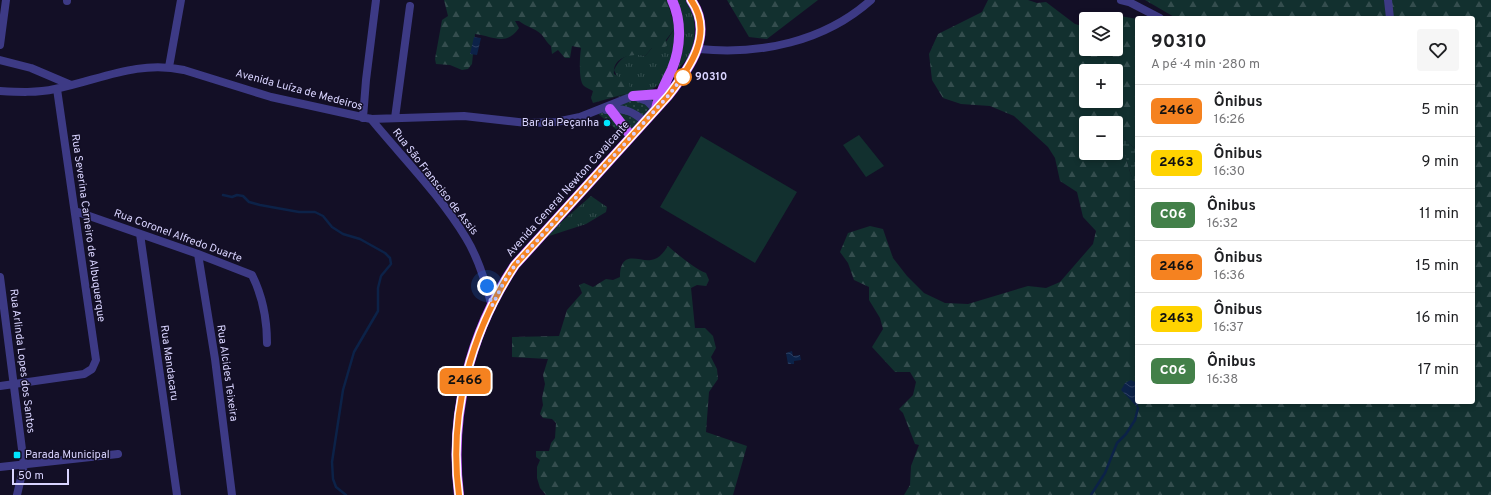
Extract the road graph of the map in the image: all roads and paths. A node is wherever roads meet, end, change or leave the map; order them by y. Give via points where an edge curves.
1 (6, 0) edge
2 (181, 0) edge
3 (376, 0) edge
4 (672, 0) edge
5 (691, 0) edge
6 (871, 0) edge
7 (1121, 0) edge
8 (1388, 0) edge
9 (410, 6) dead end
10 (1156, 16) edge
11 (1390, 16) edge
12 (0, 45) edge
13 (699, 49) junction
14 (0, 60) edge
15 (169, 67) junction
16 (71, 85) junction
17 (57, 89) junction
18 (0, 91) edge
19 (660, 94) junction
20 (633, 96) junction
21 (610, 109) junction
22 (656, 110) junction
23 (595, 111) junction
24 (395, 118) junction
25 (367, 119) junction
26 (645, 122) junction
27 (631, 136) junction
28 (75, 210) junction
29 (140, 234) junction
30 (198, 254) junction
31 (0, 277) edge
32 (492, 306) junction
33 (267, 343) dead end
34 (14, 384) junction
35 (0, 386) edge
36 (118, 454) dead end
37 (24, 464) junction
38 (0, 467) edge
39 (17, 495) edge
40 (177, 495) edge
41 (232, 495) edge
42 (460, 495) edge

1 - 12 street
2 - 15 street
3 - 25 street
4 - 19 main road, Avenida General Newton Cavalcante via 678,18 679,41 672,68
5 - 13 main road, Avenida General Newton Cavalcante via 699,24
6 - 13 street via 848,19 809,37 737,51
7 - 10 street
8 - 11 street
9 - 24 street
13 - 22 main road, Avenida General Newton Cavalcante via 684,76
14 - 16 street via 31,68
15 - 16 street, Avenida Luíza de Medeiros via 125,70
15 - 25 street, Avenida Luíza de Medeiros via 279,99
16 - 17 street, Avenida Luíza de Medeiros
17 - 18 street, Avenida Luíza de Medeiros via 29,92
17 - 28 street, Rua Severina Carneiro de Albuquerque
19 - 20 main road
19 - 22 main road, Avenida General Newton Cavalcante
20 - 22 street via 647,101
20 - 23 street
21 - 23 street
21 - 26 street via 629,111
21 - 27 main road
22 - 26 main road, Avenida General Newton Cavalcante
23 - 24 street, Avenida Luíza de Medeiros via 556,122 527,123 464,116
24 - 25 street, Avenida Luíza de Medeiros
25 - 32 street, Rua São Fransciso de Assis via 413,168 466,238 483,275
26 - 27 main road, Avenida General Newton Cavalcante
27 - 32 main road, Avenida General Newton Cavalcante via 515,265
28 - 29 street, Rua Coronel Alfredo Duarte
28 - 34 street, Rua Severina Carneiro de Albuquerque via 96,360 92,369 84,374
29 - 30 street, Rua Coronel Alfredo Duarte
29 - 40 street, Rua Mandacaru
30 - 33 street, Rua Coronel Alfredo Duarte via 252,275 264,305
30 - 41 street, Rua Alcides Teixeira via 215,358
31 - 34 street, Rua Arlinda Lopes dos Santos
32 - 42 main road, Avenida General Newton Cavalcante via 474,351 460,404 456,450
34 - 35 street
34 - 37 street, Rua Arlinda Lopes dos Santos
36 - 37 street
37 - 38 street
37 - 39 street, Rua Arlinda Lopes dos Santos

